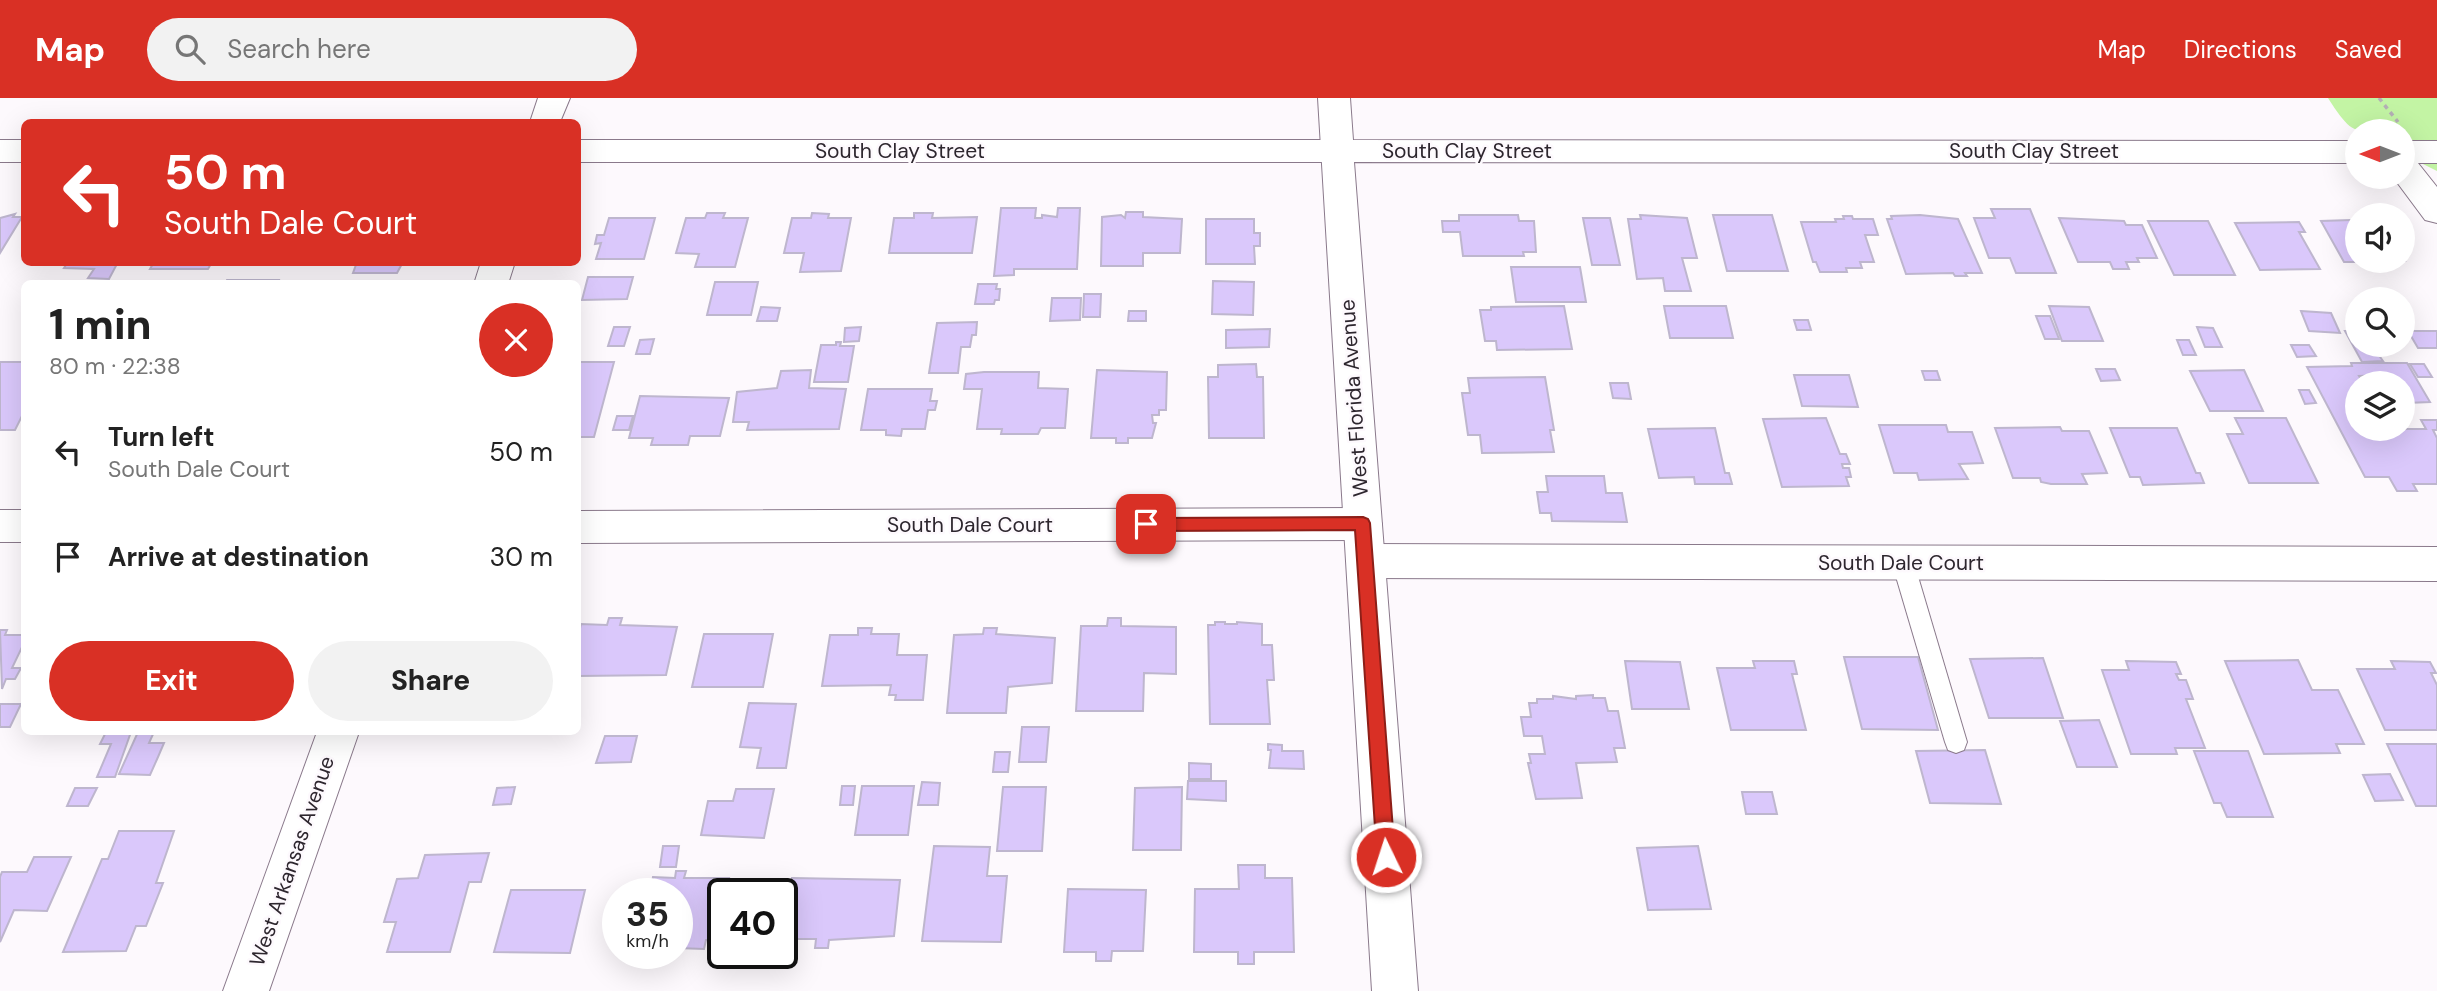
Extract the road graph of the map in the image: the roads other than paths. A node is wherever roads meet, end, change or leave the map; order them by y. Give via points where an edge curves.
1 (554, 98) edge
2 (1334, 98) edge
3 (546, 119) edge
4 (2415, 144) edge
5 (0, 151) edge
6 (21, 151) edge
7 (581, 151) edge
8 (1337, 151) junction
9 (2345, 152) edge
10 (2437, 152) edge
11 (2415, 182) edge
12 (2437, 211) edge
13 (1363, 523) junction
14 (0, 526) edge
15 (21, 526) edge
16 (581, 527) edge
17 (1366, 561) junction
18 (1903, 563) junction
19 (2437, 565) edge
20 (337, 735) edge
21 (1956, 742) dead end
22 (246, 991) edge
23 (1395, 991) edge

1 - 3 street
2 - 8 street, West Florida Avenue
4 - 10 street
5 - 6 street
7 - 8 street, South Clay Street
8 - 9 street, South Clay Street
8 - 13 street, West Florida Avenue
11 - 12 street
13 - 16 street, South Dale Court
13 - 17 street, West Florida Avenue
14 - 15 street
17 - 18 street, South Dale Court
17 - 23 street, West Florida Avenue
18 - 19 street, South Dale Court
18 - 21 lane
20 - 22 street, West Arkansas Avenue

